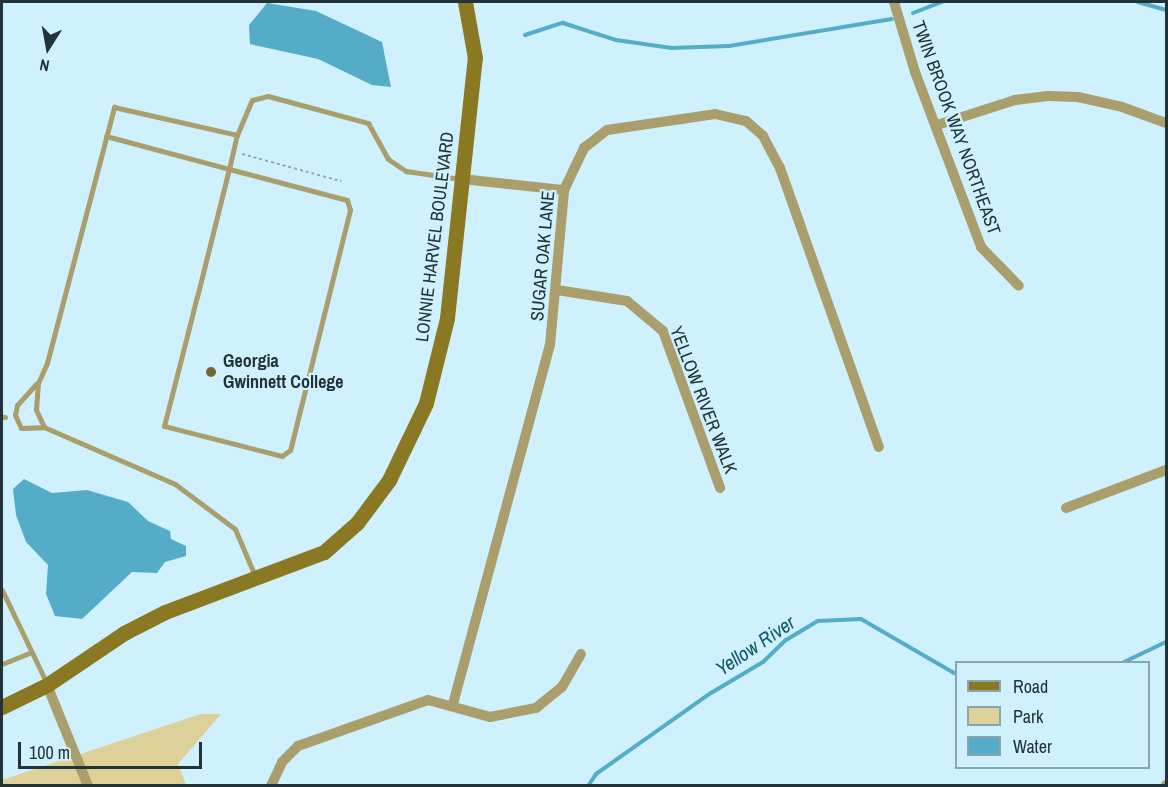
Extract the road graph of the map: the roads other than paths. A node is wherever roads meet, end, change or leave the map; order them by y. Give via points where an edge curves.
1 (465, 2) edge
2 (894, 2) edge
3 (1167, 123) edge
4 (937, 125) junction
5 (237, 135) junction
6 (106, 136) junction
7 (229, 169) junction
8 (462, 180) junction
9 (564, 190) junction
10 (1019, 286) dead end
11 (556, 290) junction
12 (38, 383) junction
13 (44, 427) junction
14 (879, 447) dead end
15 (1167, 470) edge
16 (720, 488) dead end
17 (1066, 508) dead end
18 (256, 580) junction
19 (2, 590) edge
20 (32, 652) junction
21 (581, 654) dead end
22 (2, 664) edge
23 (47, 686) junction
24 (453, 704) junction
25 (2, 707) edge
26 (88, 786) edge
27 (271, 786) edge

1 - 8 street, LONNIE HARVEL BOULEVARD via 475,58
2 - 4 street, TWIN BROOK WAY NORTHEAST via 915,72
3 - 4 street via 1122,106 1078,97 1048,96 1005,103
4 - 10 street, TWIN BROOK WAY NORTHEAST via 981,247
5 - 6 lane via 114,107
5 - 7 lane
5 - 8 lane via 252,100 268,96 368,123 388,159 406,171
6 - 7 lane
6 - 12 lane via 47,363
7 - 7 lane via 164,426 282,456 290,450 350,210 346,200
8 - 9 street
8 - 18 street, LONNIE HARVEL BOULEVARD via 440,354 426,403 389,480 357,523 324,552
9 - 11 street, SUGAR OAK LANE
9 - 14 street, SUGAR OAK LANE via 584,148 607,130 715,114 734,116 756,128 780,168
11 - 16 street, YELLOW RIVER WALK via 627,301 663,331
11 - 24 street, SUGAR OAK LANE via 550,345
12 - 13 lane via 36,410
12 - 13 lane via 17,405 15,415 21,428
13 - 18 lane via 175,484 235,529
15 - 17 street
18 - 23 street, LONNIE HARVEL BOULEVARD via 165,612 124,633
19 - 20 lane
20 - 22 lane
20 - 23 lane
21 - 24 street via 562,687 536,708 490,717
23 - 25 street, LONNIE HARVEL BOULEVARD
23 - 26 street
24 - 27 street via 428,700 298,746 282,762

